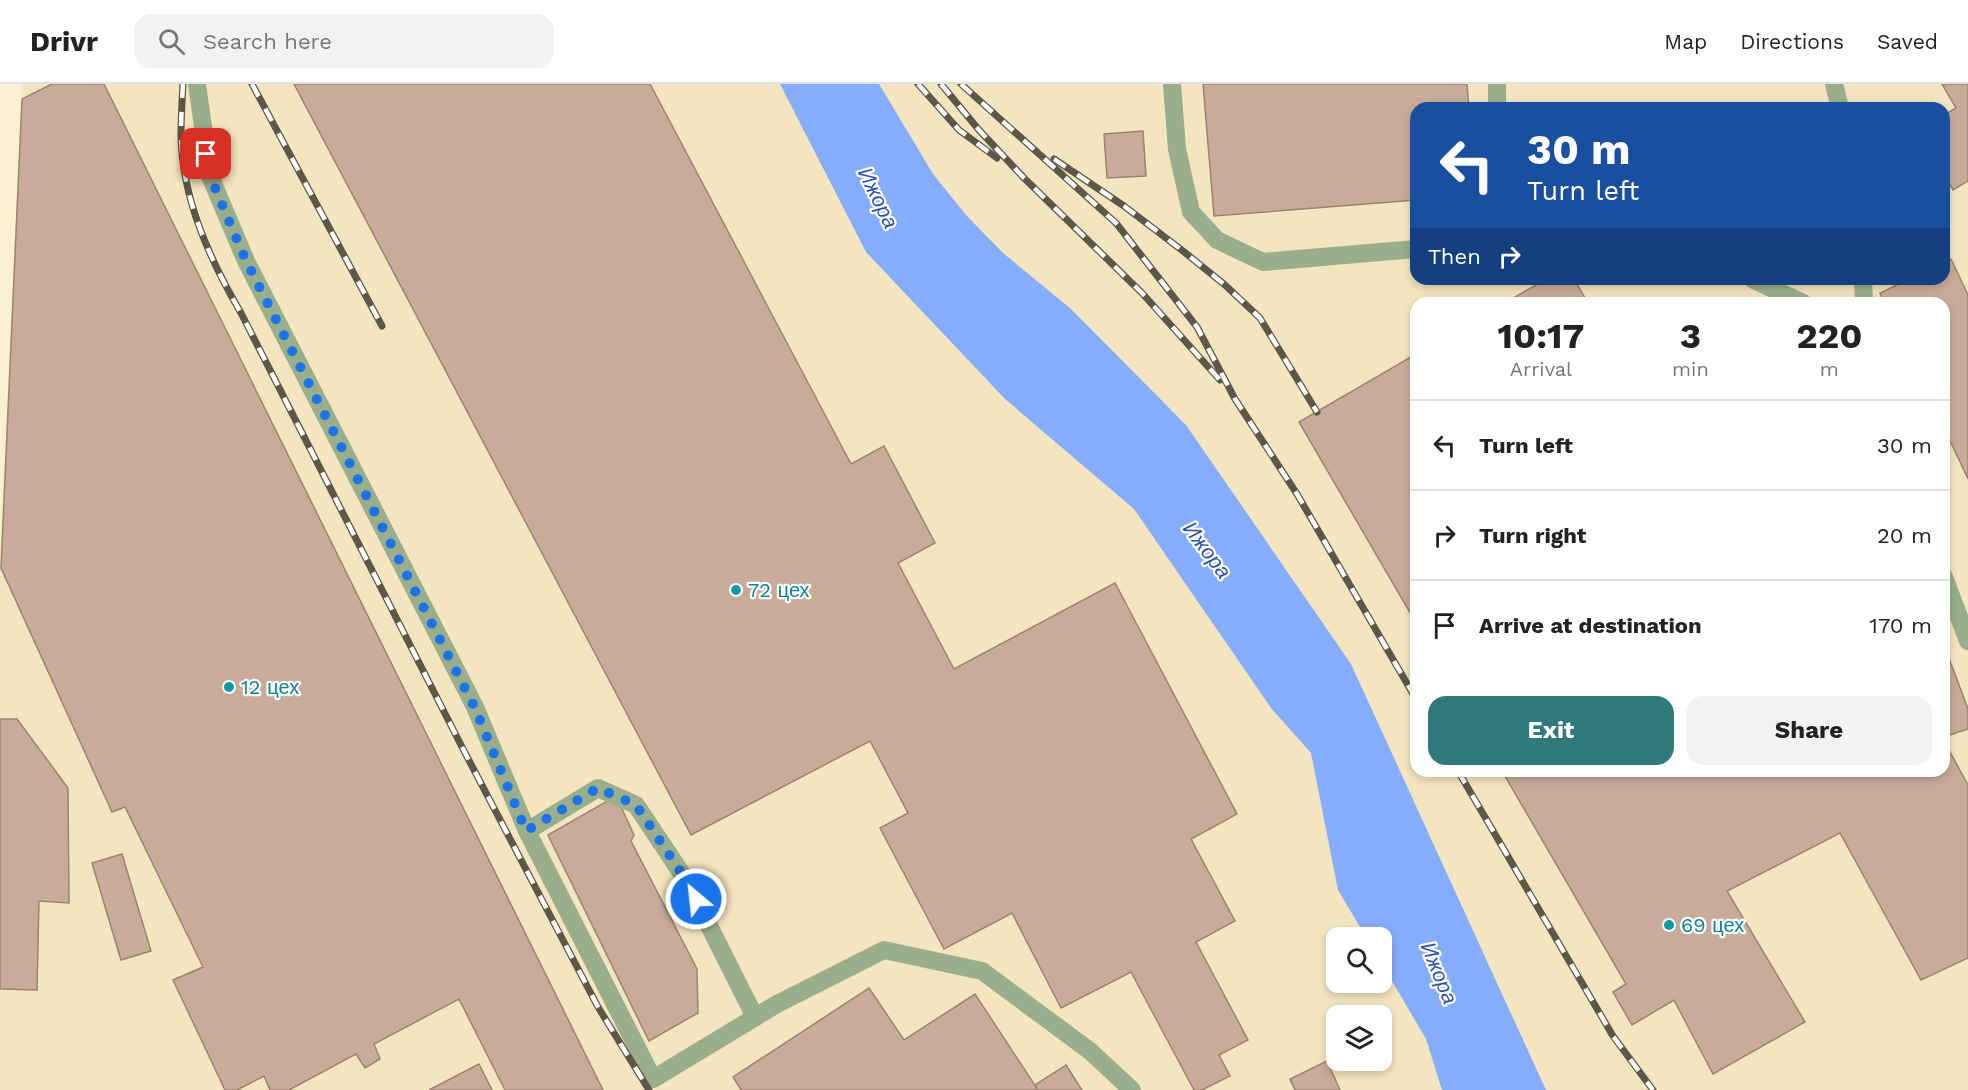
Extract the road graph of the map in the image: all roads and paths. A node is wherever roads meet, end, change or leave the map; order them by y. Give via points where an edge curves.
1 (197, 84) edge
2 (1172, 84) edge
3 (1497, 84) edge
4 (1834, 84) edge
5 (1497, 102) edge
6 (1838, 102) edge
7 (1410, 250) edge
8 (1765, 285) edge
9 (1790, 297) edge
10 (1950, 593) edge
11 (1968, 641) edge
12 (526, 831) junction
13 (755, 1017) junction
14 (1132, 1090) edge

1 - 12 lane via 210,176 242,250 475,708
2 - 7 lane via 1177,149 1191,212 1217,240 1263,262
3 - 5 lane
4 - 6 lane
8 - 9 lane
10 - 11 lane
12 - 13 lane via 598,788 636,805 686,880
12 - 13 lane via 653,1078
13 - 14 lane via 884,950 982,971 1090,1052

